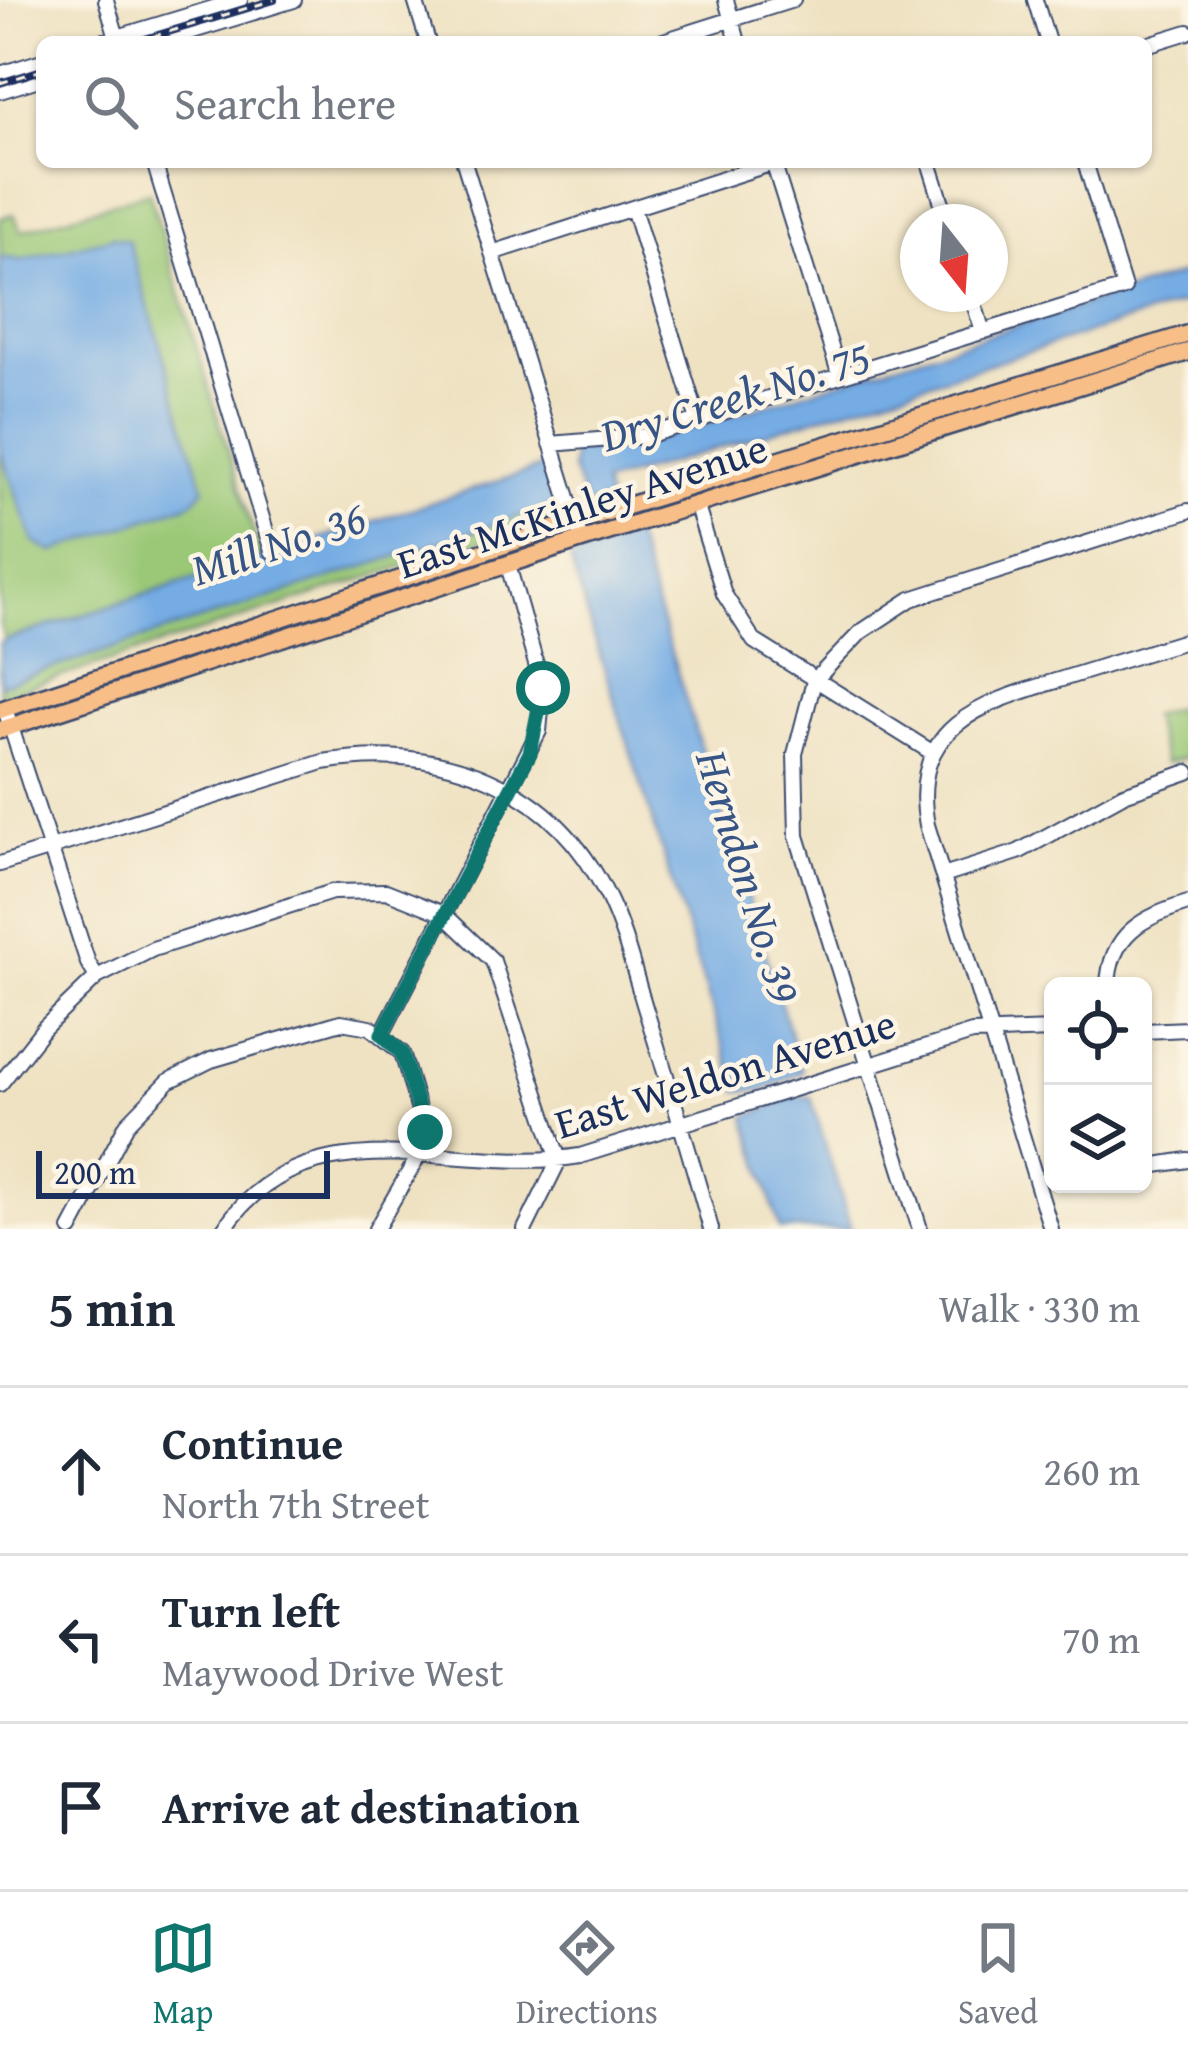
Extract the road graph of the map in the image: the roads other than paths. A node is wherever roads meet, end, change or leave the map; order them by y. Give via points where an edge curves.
1 (106, 0) edge
2 (240, 0) edge
3 (294, 0) edge
4 (415, 0) edge
5 (726, 0) edge
6 (793, 0) edge
7 (1035, 0) edge
8 (731, 20) junction
9 (1188, 32) edge
10 (116, 36) edge
11 (126, 36) edge
12 (177, 36) edge
13 (426, 36) edge
14 (680, 36) edge
15 (736, 36) edge
16 (1046, 36) edge
17 (1152, 43) edge
18 (36, 63) edge
19 (0, 74) edge
20 (36, 81) edge
21 (0, 91) edge
22 (156, 168) edge
23 (466, 168) edge
24 (756, 168) edge
25 (776, 168) edge
26 (931, 168) edge
27 (1087, 168) edge
28 (942, 204) edge
29 (633, 208) junction
30 (492, 253) junction
31 (977, 312) edge
32 (983, 332) junction
33 (1188, 334) edge
34 (1188, 352) edge
35 (840, 376) junction
36 (698, 421) junction
37 (551, 444) junction
38 (811, 449) junction
39 (697, 504) junction
40 (1188, 511) edge
41 (575, 522) junction
42 (582, 540) junction
43 (272, 551) dead end
44 (508, 565) junction
45 (421, 574) junction
46 (341, 621) junction
47 (1188, 640) edge
48 (814, 681) junction
49 (2, 709) edge
50 (5, 729) edge
51 (934, 753) junction
52 (1188, 772) edge
53 (513, 788) junction
54 (49, 848) junction
55 (0, 864) edge
56 (943, 876) junction
57 (1188, 903) edge
58 (444, 914) junction
59 (97, 977) junction
60 (1109, 977) edge
61 (1188, 1029) edge
62 (990, 1030) junction
63 (1044, 1030) edge
64 (1152, 1031) edge
65 (382, 1034) junction
66 (870, 1065) junction
67 (0, 1084) edge
68 (681, 1124) junction
69 (418, 1155) junction
70 (559, 1160) junction
71 (1188, 1160) edge
72 (1152, 1166) edge
73 (1044, 1178) edge
74 (1046, 1193) edge
75 (71, 1229) edge
76 (224, 1229) edge
77 (376, 1229) edge
78 (525, 1229) edge
79 (711, 1229) edge
80 (920, 1229) edge
81 (1051, 1229) edge

1 - 10 street
2 - 11 street
3 - 12 street
4 - 13 street
5 - 8 street
6 - 8 street
7 - 16 street
8 - 14 street
8 - 15 street
9 - 17 street
18 - 19 street
20 - 21 street
22 - 43 street
23 - 30 street
24 - 29 street
25 - 35 street
26 - 28 street
27 - 32 street via 1124,288
29 - 30 street
29 - 36 street
30 - 37 street
31 - 32 street
32 - 35 street
33 - 38 main road, East McKinley Avenue
34 - 39 main road, East McKinley Avenue
35 - 36 street
36 - 37 street via 646,436
37 - 41 street
38 - 39 main road via 706,491
38 - 41 main road, East McKinley Avenue
39 - 42 main road, East McKinley Avenue
39 - 48 street via 736,621
40 - 48 street via 910,599 861,632
41 - 42 street
41 - 45 main road, East McKinley Avenue
42 - 44 main road, East McKinley Avenue
44 - 46 main road, East McKinley Avenue
44 - 53 street via 543,688 538,731
45 - 46 main road via 414,587
45 - 49 main road, East McKinley Avenue
46 - 50 main road, East McKinley Avenue
47 - 51 street via 990,701 956,724
48 - 51 street
48 - 66 street via 795,754 796,836
49 - 50 street
50 - 54 street
51 - 56 street via 924,808
52 - 56 street via 1124,794 1018,852
53 - 54 street via 424,758 360,756
53 - 58 street
53 - 68 street via 577,846 608,896
54 - 55 street
54 - 59 street
56 - 62 street
57 - 60 street via 1129,930
58 - 59 street via 386,891 332,892 153,949
58 - 65 street
58 - 70 street via 481,944 502,981
59 - 67 street
61 - 64 street
62 - 63 street, East Weldon Avenue
62 - 66 street, East Weldon Avenue
62 - 73 street
65 - 69 street via 402,1053 425,1132
65 - 75 street via 327,1023 169,1081 127,1124
66 - 68 street, East Weldon Avenue
66 - 80 street
68 - 70 street, East Weldon Avenue
68 - 79 street
69 - 70 street, East Weldon Avenue
69 - 76 street, East Weldon Avenue via 314,1160 262,1186
69 - 77 street
70 - 78 street
71 - 72 street
74 - 81 street

